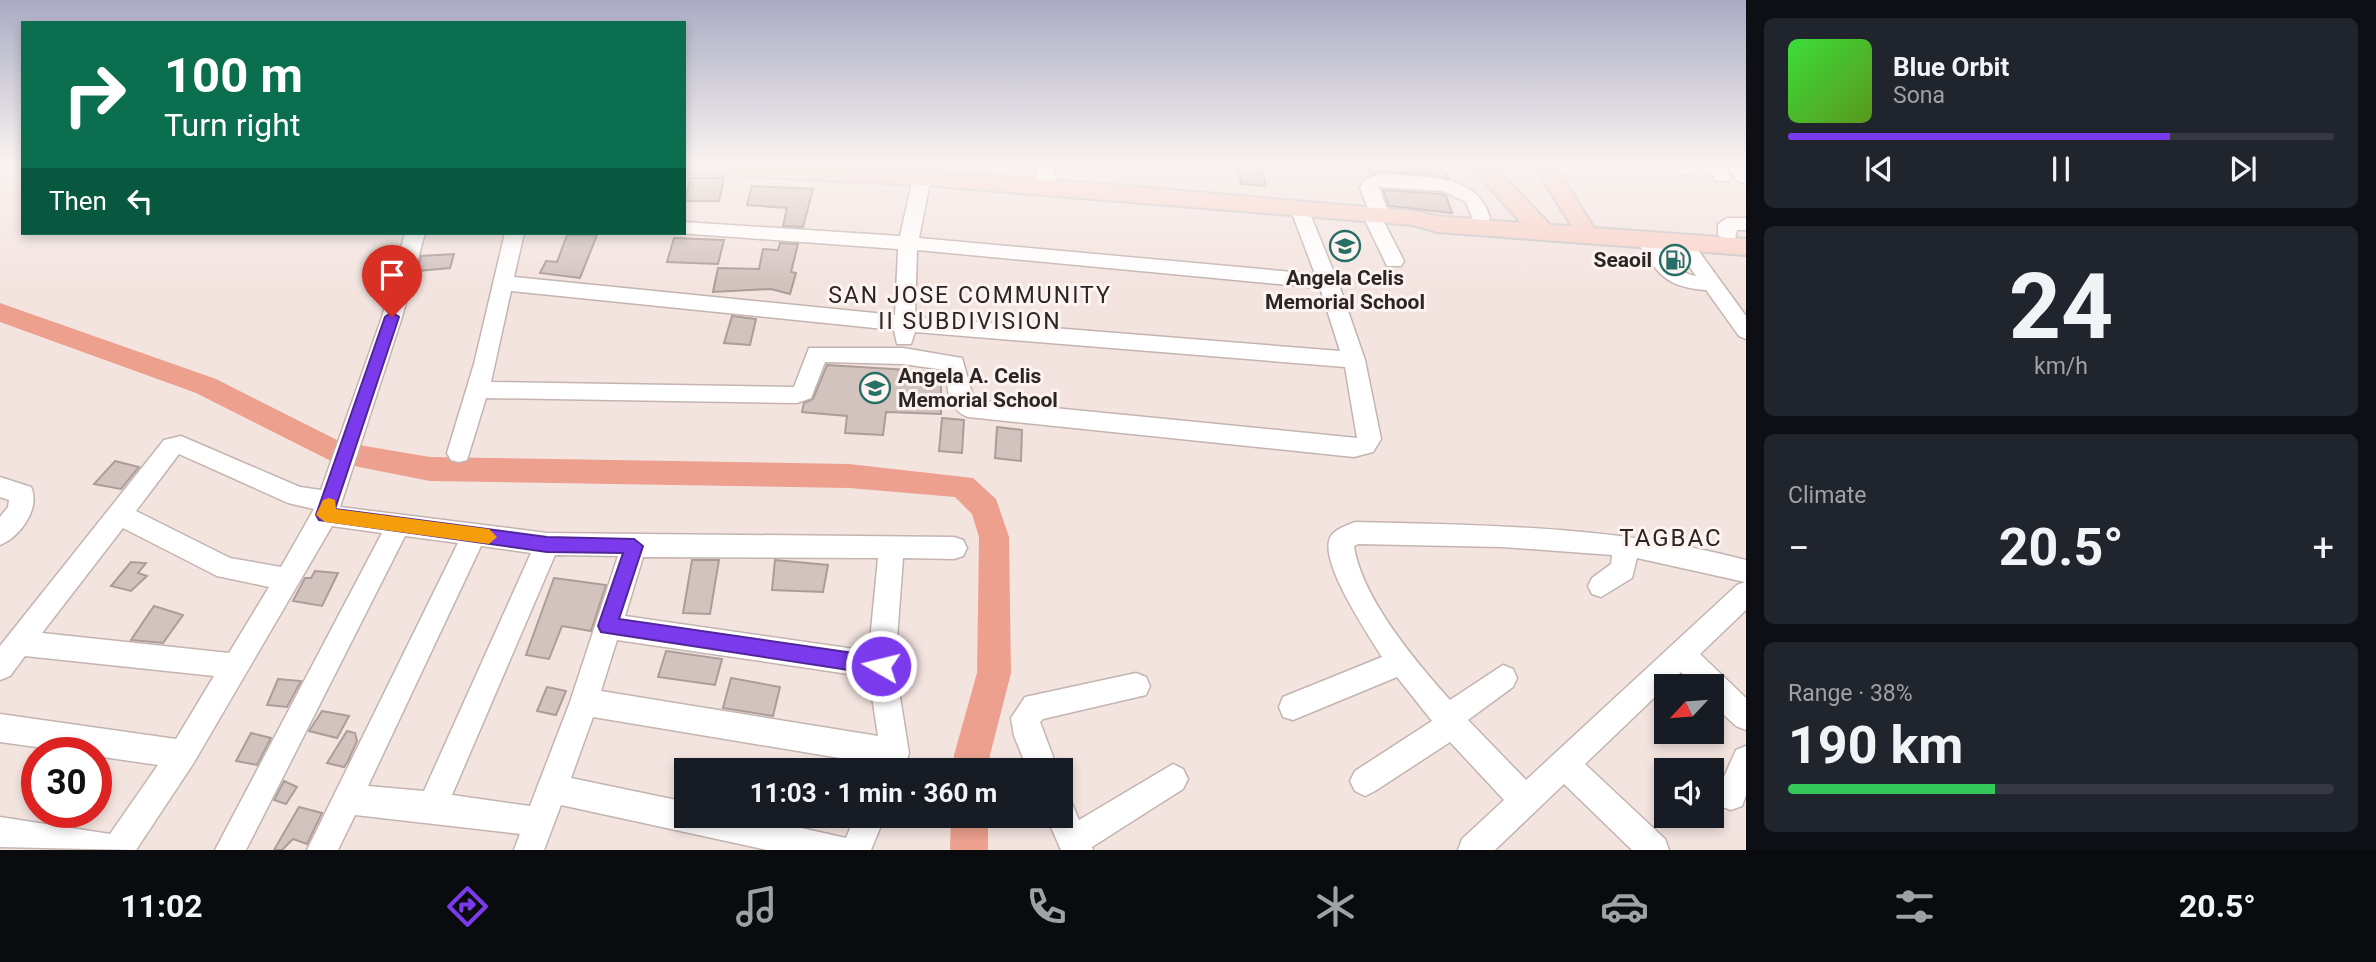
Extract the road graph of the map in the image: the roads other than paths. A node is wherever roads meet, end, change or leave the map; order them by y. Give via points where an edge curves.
1 (916, 204) edge
2 (1247, 204) edge
3 (1373, 204) edge
4 (1476, 204) edge
5 (1516, 204) edge
6 (1565, 204) edge
7 (1299, 208) junction
8 (1376, 214) junction
9 (1413, 218) junction
10 (1482, 218) junction
11 (1537, 227) junction
12 (686, 228) edge
13 (1581, 231) junction
14 (414, 235) edge
15 (514, 235) edge
16 (1742, 235) edge
17 (1647, 241) junction
18 (908, 243) junction
19 (1682, 243) junction
20 (1394, 261) dead end
21 (1328, 282) junction
22 (503, 283) junction
23 (1712, 284) junction
24 (906, 324) junction
25 (1746, 331) edge
26 (903, 356) junction
27 (1354, 360) junction
28 (477, 390) junction
29 (459, 453) dead end
30 (0, 487) edge
31 (328, 509) junction
32 (121, 515) junction
33 (398, 526) junction
34 (0, 534) edge
35 (474, 535) junction
36 (547, 544) junction
37 (634, 546) junction
38 (954, 548) dead end
39 (1626, 548) junction
40 (891, 549) junction
41 (1746, 571) edge
42 (288, 580) junction
43 (1601, 586) dead end
44 (1746, 593) edge
45 (607, 626) junction
46 (18, 643) junction
47 (1681, 653) junction
48 (1401, 662) junction
49 (235, 666) junction
50 (881, 666) junction
51 (0, 667) edge
52 (1503, 678) dead end
53 (1136, 686) dead end
54 (584, 702) junction
55 (1293, 707) dead end
56 (1746, 716) edge
57 (1449, 722) junction
58 (0, 728) edge
59 (183, 754) junction
60 (871, 758) edge
61 (892, 758) edge
62 (1038, 758) edge
63 (1746, 760) edge
64 (1563, 762) junction
65 (1172, 779) dead end
66 (1364, 781) dead end
67 (554, 789) junction
68 (1731, 796) dead end
69 (346, 799) junction
70 (1524, 800) junction
71 (432, 807) junction
72 (865, 828) edge
73 (1068, 828) edge
74 (0, 832) edge
75 (533, 836) edge
76 (1076, 846) edge
77 (111, 850) edge
78 (118, 850) edge
79 (230, 850) edge
80 (322, 850) edge
81 (838, 850) edge
82 (856, 850) edge
83 (1473, 850) edge
84 (1654, 850) edge

1 - 18 street
2 - 7 main road
3 - 8 street
4 - 10 street
5 - 11 main road
6 - 13 main road
7 - 8 main road
7 - 21 street
8 - 9 main road
8 - 20 street
9 - 10 main road via 1432,214
9 - 11 main road via 1437,224
10 - 11 main road
11 - 13 main road
12 - 18 street
13 - 16 main road
13 - 17 main road
14 - 31 street
15 - 22 street
16 - 19 main road
17 - 19 main road
17 - 23 street via 1671,277
18 - 21 street
18 - 24 street
19 - 23 street
21 - 27 street
22 - 24 street
22 - 28 street
23 - 25 street
24 - 26 street
24 - 27 street
26 - 27 street via 954,364 962,402 968,408 1354,448 1365,446 1369,439
26 - 28 street via 817,354 803,392 797,395
28 - 29 street
30 - 34 street via 22,494 20,511
31 - 32 street via 181,445 165,450
31 - 33 street
31 - 42 street
32 - 42 street via 226,568
32 - 46 street
33 - 35 street
33 - 79 street
35 - 36 street
35 - 69 street
36 - 37 street
36 - 71 street
37 - 40 street
37 - 45 street
38 - 40 street
39 - 41 street
39 - 43 street via 1623,570
39 - 48 street via 1569,538 1355,533 1340,541 1341,556
40 - 50 street
42 - 49 street
44 - 47 street
45 - 50 street
45 - 54 street
46 - 49 street
46 - 51 street
47 - 56 street
47 - 64 street
48 - 55 street
48 - 57 street
49 - 59 street
50 - 61 street
52 - 57 street
53 - 62 street via 1035,707 1025,718
54 - 60 street
54 - 67 street
57 - 66 street
57 - 70 street
58 - 59 street
59 - 78 street
63 - 68 street
64 - 70 street
64 - 84 street
65 - 76 street
67 - 75 street
67 - 81 street
69 - 71 street
69 - 80 street
70 - 83 street
71 - 75 street
72 - 82 street
73 - 76 street
74 - 77 street

